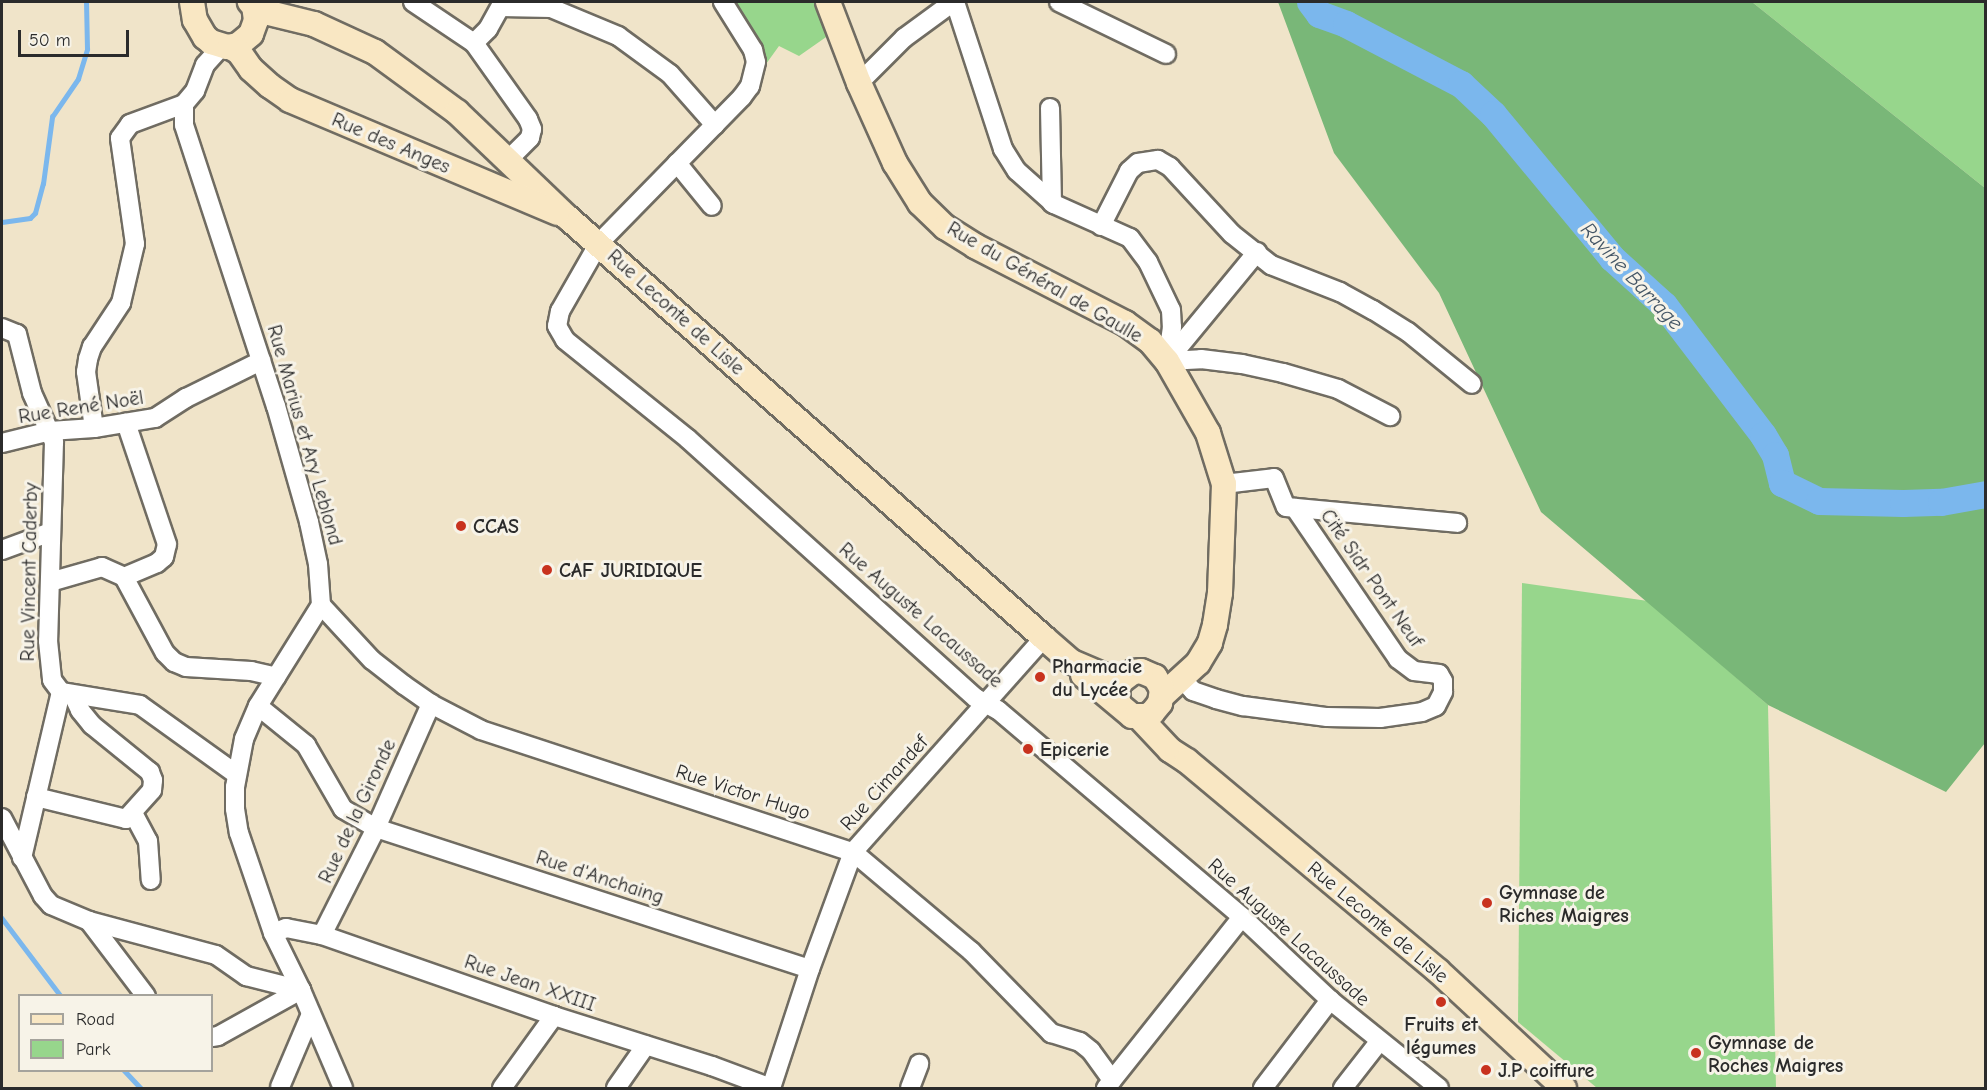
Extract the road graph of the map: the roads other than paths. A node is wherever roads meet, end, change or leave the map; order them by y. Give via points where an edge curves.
1 (413, 2) edge
2 (723, 2) edge
3 (828, 2) edge
4 (954, 2) edge
5 (1059, 2) edge
6 (252, 4) edge
7 (502, 4) edge
8 (552, 5) edge
9 (192, 10) edge
10 (474, 43) junction
11 (226, 47) junction
12 (1166, 54) dead end
13 (859, 83) junction
14 (189, 98) junction
15 (1050, 108) dead end
16 (714, 124) junction
17 (509, 159) junction
18 (677, 163) junction
19 (1052, 203) junction
20 (712, 206) dead end
21 (567, 217) junction
22 (1101, 226) junction
23 (599, 243) junction
24 (1257, 252) junction
25 (2, 328) edge
26 (261, 360) junction
27 (1167, 361) junction
28 (1472, 384) dead end
29 (1390, 417) dead end
30 (126, 423) junction
31 (94, 428) junction
32 (50, 431) junction
33 (2, 443) edge
34 (1224, 484) junction
35 (1295, 508) junction
36 (1458, 523) dead end
37 (51, 532) junction
38 (2, 550) edge
39 (124, 577) junction
40 (50, 582) junction
41 (321, 605) junction
42 (1044, 638) junction
43 (1210, 644) junction
44 (1072, 662) junction
45 (276, 677) junction
46 (1124, 677) junction
47 (1181, 678) junction
48 (67, 693) junction
49 (1153, 699) junction
50 (1118, 701) junction
51 (431, 704) junction
52 (987, 704) junction
53 (258, 706) junction
54 (237, 774) junction
55 (36, 797) junction
56 (133, 813) junction
57 (2, 818) edge
58 (375, 828) junction
59 (853, 852) junction
60 (22, 858) junction
61 (151, 880) dead end
62 (1242, 917) junction
63 (89, 921) junction
64 (273, 933) junction
65 (322, 935) junction
66 (810, 969) junction
67 (301, 990) junction
68 (144, 994) edge
69 (1330, 1000) junction
70 (311, 1014) junction
71 (554, 1016) junction
72 (213, 1037) edge
73 (1378, 1042) junction
74 (646, 1045) junction
75 (919, 1064) dead end
76 (739, 1083) edge
77 (1109, 1084) edge
78 (280, 1087) edge
79 (771, 1088) edge
80 (343, 1089) edge
81 (502, 1089) edge
82 (616, 1089) edge
83 (910, 1089) edge
84 (1263, 1089) edge
85 (1343, 1089) edge
86 (1439, 1089) edge
87 (1564, 1089) edge

1 - 10 street
2 - 16 street, Rue Auguste Lacaussade via 753,50 756,62 750,86
3 - 13 street, Rue du Général de Gaulle
4 - 13 street via 903,38
4 - 19 street via 1003,149 1017,171
5 - 12 street
6 - 11 street via 256,20 251,34 246,40
6 - 17 street, Rue Leconte de Lisle via 261,11 314,24 375,52 457,112
7 - 8 street
7 - 10 street
8 - 16 street via 618,36 670,74
9 - 11 street, Rue des Anges via 211,42
9 - 14 street, Rue Marius et Ary Leblond
10 - 17 street via 532,129 530,138
11 - 14 street, Rue Marius et Ary Leblond via 206,64
11 - 21 street, Rue des Anges via 239,52 251,69 290,100
13 - 27 street, Rue du Général de Gaulle via 895,163 920,203 945,227 1125,323 1150,341
14 - 26 street, Rue Marius et Ary Leblond via 184,125 189,146
14 - 31 street via 130,124 120,138 135,244 121,303 88,359 86,372
15 - 19 street
16 - 18 street, Rue Auguste Lacaussade
17 - 21 street, Rue Leconte de Lisle
18 - 20 street
18 - 23 street, Rue Auguste Lacaussade
19 - 22 street
21 - 23 street, Rue Leconte de Lisle
22 - 24 street via 1129,171 1138,163 1158,160 1170,167 1232,234
22 - 27 street via 1130,238 1165,294 1172,327
23 - 42 street, Rue Leconte de Lisle
23 - 52 street, Rue Auguste Lacaussade via 560,311 557,326 565,340 688,439
24 - 27 street
24 - 28 street via 1271,265 1340,292 1373,310 1408,332
25 - 32 street, Rue Vincent Caderby via 17,334 32,393
26 - 30 street, Rue René Noël via 186,398 163,415
26 - 41 street, Rue Marius et Ary Leblond via 309,522
27 - 29 street via 1201,359 1283,373 1338,389
27 - 34 street, Rue du Général de Gaulle via 1208,433
30 - 31 street, Rue René Noël
30 - 39 street via 167,551 157,563
31 - 32 street, Rue René Noël
32 - 33 street, Rue René Noël
32 - 37 street, Rue Vincent Caderby via 54,442
34 - 35 street, Cité Sidr Pont Neuf via 1274,478 1286,507
34 - 43 street, Rue du Général de Gaulle via 1220,593
35 - 36 street, Cité Sidr Pont Neuf
35 - 47 street, Cité Sidr Pont Neuf via 1398,658 1414,670 1439,675 1443,692 1436,706 1380,718 1327,717 1216,699 1193,691
37 - 38 street
37 - 40 street, Rue Vincent Caderby
39 - 40 street via 102,567
39 - 45 street via 174,663
40 - 48 street, Rue Vincent Caderby via 52,680
41 - 45 street
41 - 51 street, Rue Victor Hugo via 372,660
42 - 44 street, Rue Leconte de Lisle
42 - 52 street, Rue Cimandef
43 - 47 street, Rue du Général de Gaulle via 1198,663
43 - 49 street via 1184,664
44 - 46 street, Rue Leconte de Lisle via 1108,677
44 - 50 street, Rue Leconte de Lisle via 1078,672
45 - 53 street
46 - 49 street, Rue Leconte de Lisle via 1141,671
46 - 50 street via 1117,688
47 - 49 street, Rue du Général de Gaulle
48 - 54 street via 140,705
48 - 55 street
48 - 56 street, Rue Vincent Caderby via 92,725 150,772 152,790
49 - 50 street, Rue Leconte de Lisle via 1126,712
49 - 87 street, Rue Leconte de Lisle via 1170,750 1438,971
51 - 58 street, Rue de la Gironde
51 - 59 street, Rue Victor Hugo via 481,730
52 - 59 street, Rue Cimandef
52 - 62 street, Rue Auguste Lacaussade
53 - 54 street via 244,739
53 - 58 street, Rue d'Anchaing via 306,745 343,809
54 - 64 street via 235,809 239,833
55 - 56 street via 117,818 126,819
55 - 60 street
56 - 61 street via 147,841
57 - 60 street
58 - 65 street, Rue de la Gironde
58 - 66 street, Rue d'Anchaing
59 - 66 street, Rue Cimandef
59 - 77 street, Rue Victor Hugo via 971,951 1051,1033 1080,1042 1091,1052
60 - 63 street via 51,905
62 - 69 street, Rue Auguste Lacaussade
62 - 77 street
63 - 67 street via 216,956 246,976
63 - 68 street
64 - 65 street, Rue Jean XXIII via 286,928
64 - 67 street
65 - 71 street, Rue Jean XXIII
66 - 79 street, Rue Cimandef
67 - 70 street
67 - 72 street
69 - 73 street, Rue Auguste Lacaussade
69 - 84 street
70 - 78 street
70 - 80 street
71 - 74 street, Rue Jean XXIII
71 - 81 street
73 - 85 street
73 - 86 street, Rue Auguste Lacaussade
74 - 76 street, Rue Jean XXIII
74 - 82 street
75 - 83 street
76 - 79 street, Rue Jean XXIII

